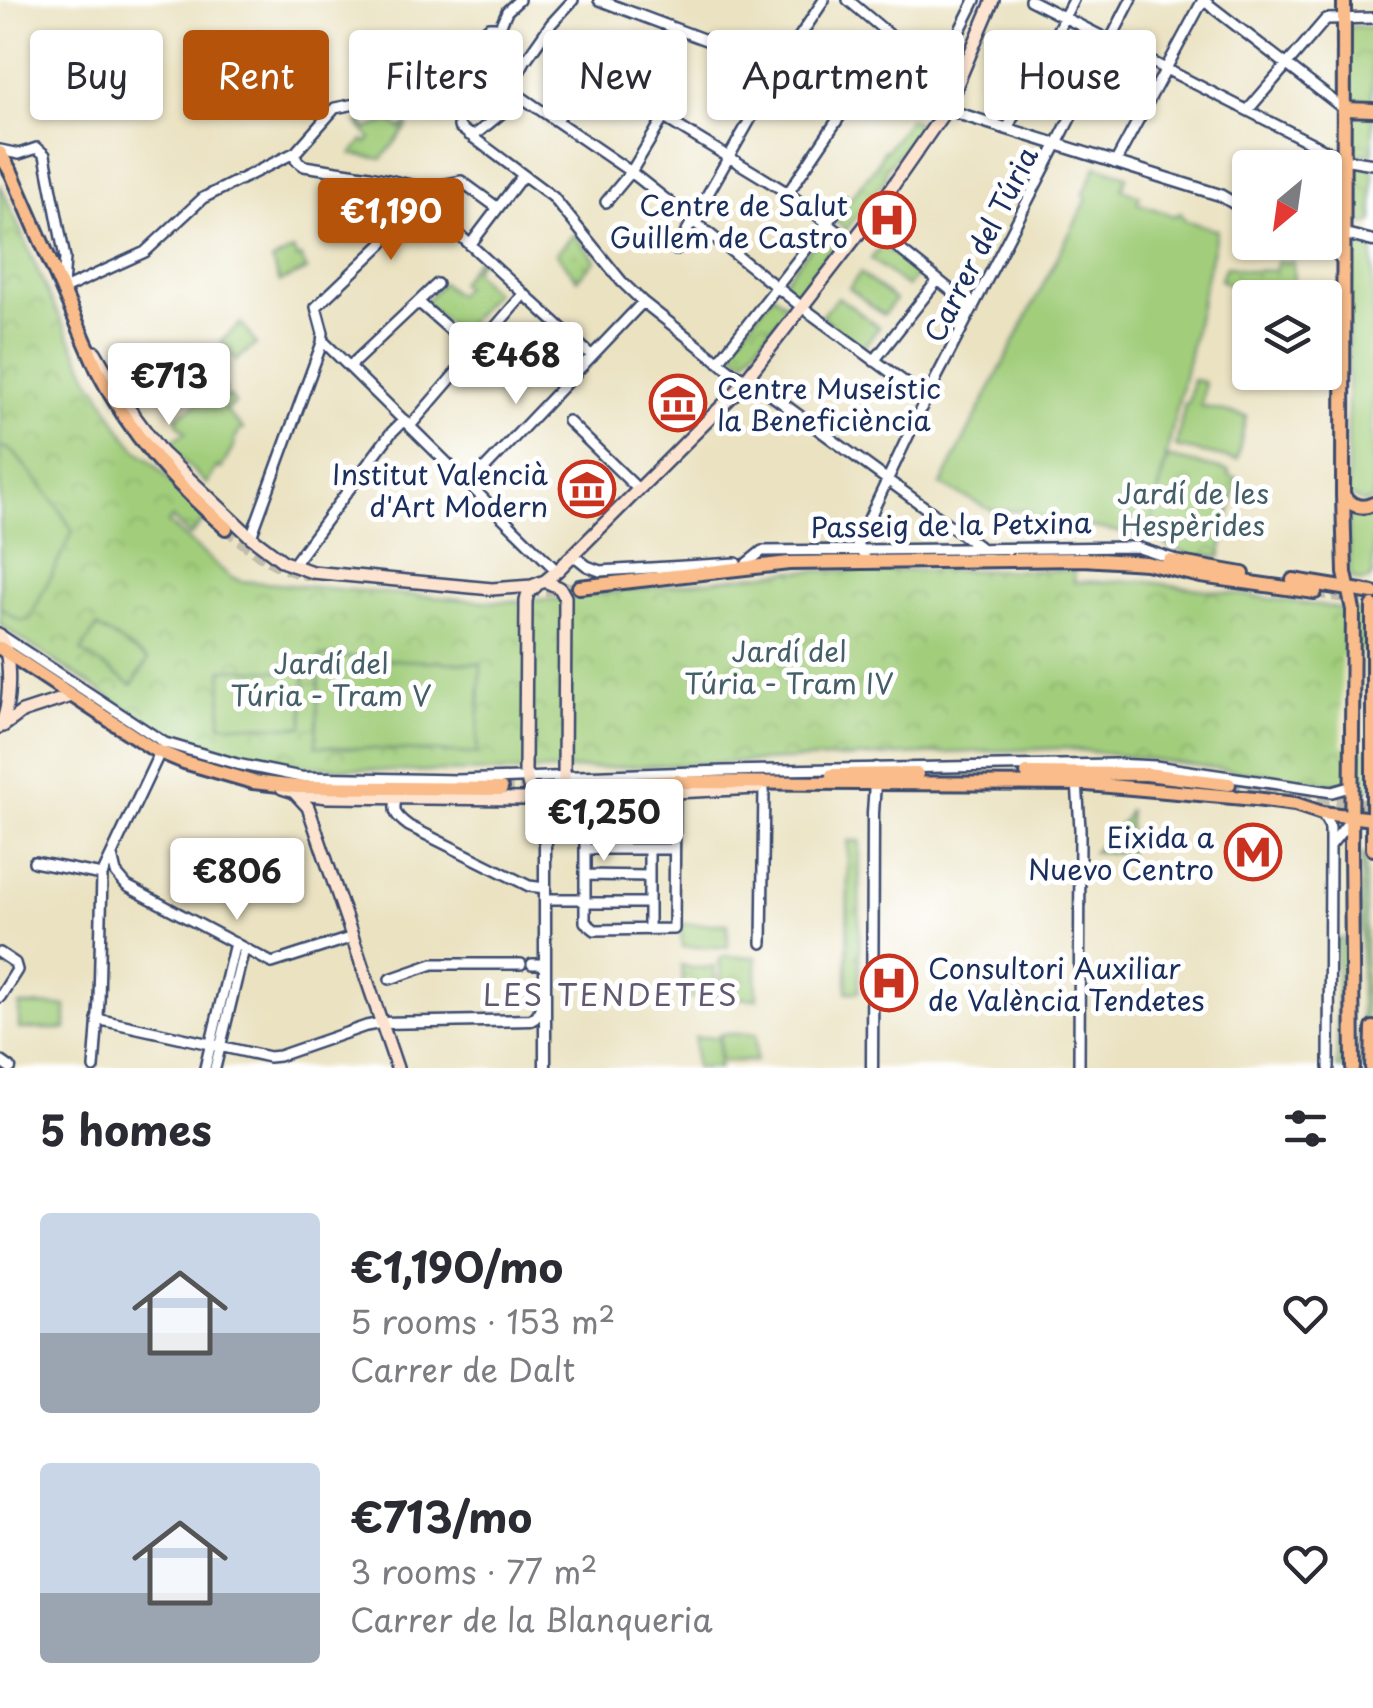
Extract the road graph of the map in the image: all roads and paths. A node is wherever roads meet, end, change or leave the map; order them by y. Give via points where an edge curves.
1 (520, 0) edge
2 (573, 0) edge
3 (598, 0) edge
4 (824, 0) edge
5 (848, 0) edge
6 (974, 0) edge
7 (993, 0) edge
8 (1030, 0) edge
9 (1073, 0) edge
10 (1131, 0) edge
11 (1202, 0) edge
12 (1344, 0) edge
13 (1064, 17) junction
14 (1344, 18) junction
15 (1373, 18) edge
16 (498, 30) edge
17 (804, 30) edge
18 (883, 30) edge
19 (960, 30) edge
20 (1089, 30) edge
21 (1114, 30) edge
22 (707, 41) edge
23 (964, 54) edge
24 (1156, 63) edge
25 (1286, 65) junction
26 (523, 66) edge
27 (1166, 68) junction
28 (523, 98) edge
29 (349, 105) edge
30 (1344, 109) junction
31 (1248, 110) junction
32 (1373, 110) edge
33 (964, 114) edge
34 (460, 120) edge
35 (494, 120) edge
36 (662, 120) edge
37 (669, 120) edge
38 (751, 120) edge
39 (838, 120) edge
40 (939, 120) edge
41 (1068, 120) edge
42 (558, 121) joint
43 (1007, 129) junction
44 (467, 135) junction
45 (1056, 144) junction
46 (0, 151) edge
47 (296, 152) junction
48 (730, 157) junction
49 (1344, 158) junction
50 (1115, 163) junction
51 (1373, 164) edge
52 (631, 172) junction
53 (523, 175) junction
54 (424, 188) junction
55 (788, 194) junction
56 (418, 197) junction
57 (847, 197) dead end
58 (606, 202) dead end
59 (1232, 202) edge
60 (498, 208) junction
61 (693, 221) junction
62 (827, 223) junction
63 (867, 223) junction
64 (1343, 233) junction
65 (1373, 240) edge
66 (852, 242) junction
67 (470, 245) junction
68 (676, 250) dead end
69 (1343, 262) joint
70 (937, 281) junction
71 (437, 284) dead end
72 (776, 286) junction
73 (64, 288) junction
74 (523, 295) junction
75 (643, 302) junction
76 (416, 306) junction
77 (802, 306) junction
78 (973, 308) junction
79 (79, 325) junction
80 (322, 344) junction
81 (475, 352) junction
82 (592, 356) junction
83 (874, 361) junction
84 (718, 362) junction
85 (350, 367) junction
86 (745, 379) junction
87 (926, 398) junction
88 (568, 421) dead end
89 (407, 423) junction
90 (888, 480) junction
91 (470, 484) junction
92 (638, 489) junction
93 (1343, 495) junction
94 (1373, 504) edge
95 (226, 528) tunnel mouth
96 (251, 537) junction
97 (986, 555) junction
98 (864, 557) junction
99 (568, 558) junction
100 (1083, 559) junction
101 (788, 562) junction
102 (748, 563) junction
103 (292, 566) junction
104 (1216, 569) junction
105 (557, 571) junction
106 (542, 582) junction
107 (579, 586) tunnel mouth
108 (1348, 588) junction
109 (1315, 592) tunnel mouth
110 (1373, 594) edge
111 (1372, 609) edge
112 (2, 643) edge
113 (71, 696) junction
114 (0, 728) edge
115 (160, 746) junction
116 (1140, 765) junction
117 (564, 774) junction
118 (525, 775) junction
119 (875, 775) junction
120 (1078, 778) junction
121 (283, 780) junction
122 (846, 784) junction
123 (1228, 784) tunnel mouth
124 (590, 785) tunnel mouth
125 (674, 786) junction
126 (1353, 786) junction
127 (764, 788) junction
128 (501, 789) tunnel mouth
129 (1372, 789) edge
130 (295, 793) junction
131 (562, 797) junction
132 (397, 798) junction
133 (532, 800) junction
134 (1322, 813) junction
135 (1367, 819) edge
136 (585, 824) dead end
137 (545, 844) junction
138 (1330, 846) junction
139 (585, 848) junction
140 (674, 848) junction
141 (650, 849) junction
142 (1373, 849) edge
143 (112, 856) junction
144 (34, 862) dead end
145 (103, 872) junction
146 (117, 875) junction
147 (585, 875) junction
148 (649, 876) junction
149 (100, 887) junction
150 (545, 894) junction
151 (585, 903) junction
152 (649, 903) junction
153 (649, 929) junction
154 (353, 937) junction
155 (762, 943) dead end
156 (239, 946) junction
157 (0, 953) edge
158 (521, 964) dead end
159 (541, 966) junction
160 (381, 983) junction
161 (0, 997) edge
162 (97, 1019) junction
163 (504, 1022) junction
164 (382, 1024) junction
165 (1373, 1028) edge
166 (215, 1045) junction
167 (546, 1055) junction
168 (0, 1061) edge
169 (268, 1063) edge
170 (10, 1068) edge
171 (94, 1068) edge
172 (205, 1068) edge
173 (215, 1068) edge
174 (397, 1068) edge
175 (546, 1068) edge
176 (872, 1068) edge
177 (1079, 1068) edge
178 (1329, 1068) edge
179 (1353, 1068) edge
180 (1372, 1068) edge

1 - 16 street
2 - 26 street
3 - 22 street
4 - 17 street
5 - 18 street
6 - 19 street
7 - 23 main road
8 - 13 street
9 - 13 street
10 - 21 street, Carrer del Túria
11 - 25 street
11 - 27 street
12 - 14 main road
13 - 20 street
13 - 43 street
14 - 15 street
14 - 25 street via 1326,19
14 - 30 main road
24 - 27 street
25 - 30 street
25 - 31 street
27 - 31 street
27 - 50 street
28 - 42 street
29 - 47 street via 336,108
30 - 32 main road
30 - 49 main road
31 - 49 street
33 - 43 street
34 - 44 street
35 - 44 street
36 - 52 street
37 - 48 street
38 - 48 street
39 - 55 street
40 - 63 main road
41 - 45 street, Carrer del Túria
42 - 52 street
43 - 45 street
44 - 53 street
45 - 50 street
45 - 78 street, Carrer del Túria
46 - 73 main road
46 - 73 street via 38,148 46,155 66,258
47 - 54 street via 304,166
47 - 73 street via 210,194 145,252
48 - 55 street
48 - 61 street
49 - 51 street
49 - 64 main road
50 - 59 street
52 - 58 street
52 - 61 street
53 - 60 street
53 - 75 street via 564,209
54 - 56 street
54 - 60 street via 463,182
55 - 62 street
56 - 67 street
56 - 80 street via 382,244 318,304
57 - 62 street
60 - 67 street
61 - 68 street
61 - 72 street
62 - 66 street
62 - 72 street
63 - 66 main road
63 - 70 street
64 - 65 street
64 - 69 main road
66 - 77 main road
67 - 74 street
69 - 93 main road
70 - 78 street
70 - 83 street
71 - 76 street
72 - 77 street
72 - 84 street
73 - 79 main road
74 - 81 street
74 - 82 street
75 - 82 street
75 - 84 street
76 - 81 street
76 - 85 street
77 - 83 street
77 - 86 main road
78 - 87 street, Carrer del Túria
79 - 95 main road via 106,387 140,440
79 - 96 main road via 150,439
80 - 85 street
80 - 96 street
81 - 89 street
82 - 91 street
83 - 87 street
84 - 86 street
85 - 89 street
86 - 90 street
86 - 92 main road
87 - 90 street, Carrer del Túria
88 - 92 street
89 - 91 street
89 - 103 street via 391,433
90 - 97 street
90 - 98 street, Carrer del Túria via 857,544
91 - 105 street
92 - 99 main road
93 - 94 main road via 1352,504
93 - 108 main road
96 - 103 main road
97 - 98 main road, Passeig de la Petxina
97 - 100 main road, Passeig de la Petxina
97 - 104 street, Passeig de la Petxina via 1136,547
98 - 101 main road, Passeig de la Petxina
98 - 102 street, Passeig de la Petxina via 762,551
99 - 102 street, Passeig de la Petxina via 600,572
99 - 105 main road
100 - 104 main road, Passeig de la Petxina via 1135,555
100 - 109 main road, Passeig de la Petxina
101 - 102 street, Passeig de la Petxina
101 - 107 main road, Passeig de la Petxina
103 - 106 main road via 474,587
104 - 108 main road, Passeig de la Petxina
105 - 106 main road
106 - 117 main road via 565,597
106 - 118 main road via 526,601
108 - 110 main road, Passeig de la Petxina
108 - 126 main road
111 - 129 main road
112 - 113 main road
112 - 114 main road via 8,706
112 - 115 street
113 - 114 main road via 22,712
113 - 115 main road
115 - 121 main road via 243,779
115 - 143 street
116 - 119 street
116 - 120 street via 1087,767
116 - 126 street via 1332,792
117 - 118 street
117 - 119 street
117 - 131 main road
118 - 121 street
118 - 133 main road
119 - 120 main road
119 - 122 main road
119 - 125 main road via 742,777
119 - 176 street
120 - 123 main road via 1146,774
120 - 134 main road via 1255,798
120 - 177 street
121 - 128 main road
121 - 130 main road
122 - 125 main road
122 - 127 main road
124 - 125 main road
125 - 127 main road
125 - 131 main road
125 - 140 street
126 - 135 main road
127 - 155 street
129 - 135 main road
130 - 132 main road
130 - 154 main road via 308,807
131 - 133 main road
131 - 137 street
132 - 133 main road
132 - 150 street via 396,816 409,826
133 - 137 street
134 - 135 main road
134 - 138 street
135 - 138 street
135 - 142 main road
135 - 179 main road
136 - 139 street
137 - 150 street
138 - 178 street
139 - 141 street
139 - 147 street
140 - 141 street
140 - 153 street via 674,929
141 - 148 street
143 - 145 street
143 - 146 street
144 - 145 street
145 - 146 street
145 - 149 street
146 - 149 street via 110,890
146 - 156 street
147 - 148 street
147 - 151 street
148 - 152 street
149 - 162 street
150 - 151 street
150 - 159 street
151 - 152 street
151 - 153 street via 585,922 595,930
152 - 153 street
154 - 156 street via 272,963
154 - 160 main road
156 - 166 street
157 - 161 street via 17,970
158 - 160 street via 433,964
159 - 163 street via 536,1018
159 - 167 street
160 - 164 main road
162 - 166 street
162 - 171 street
163 - 164 street
163 - 167 street via 534,1028
164 - 169 street
164 - 174 main road
165 - 180 main road
166 - 169 street
166 - 172 street
166 - 173 street
167 - 175 street
168 - 170 street

